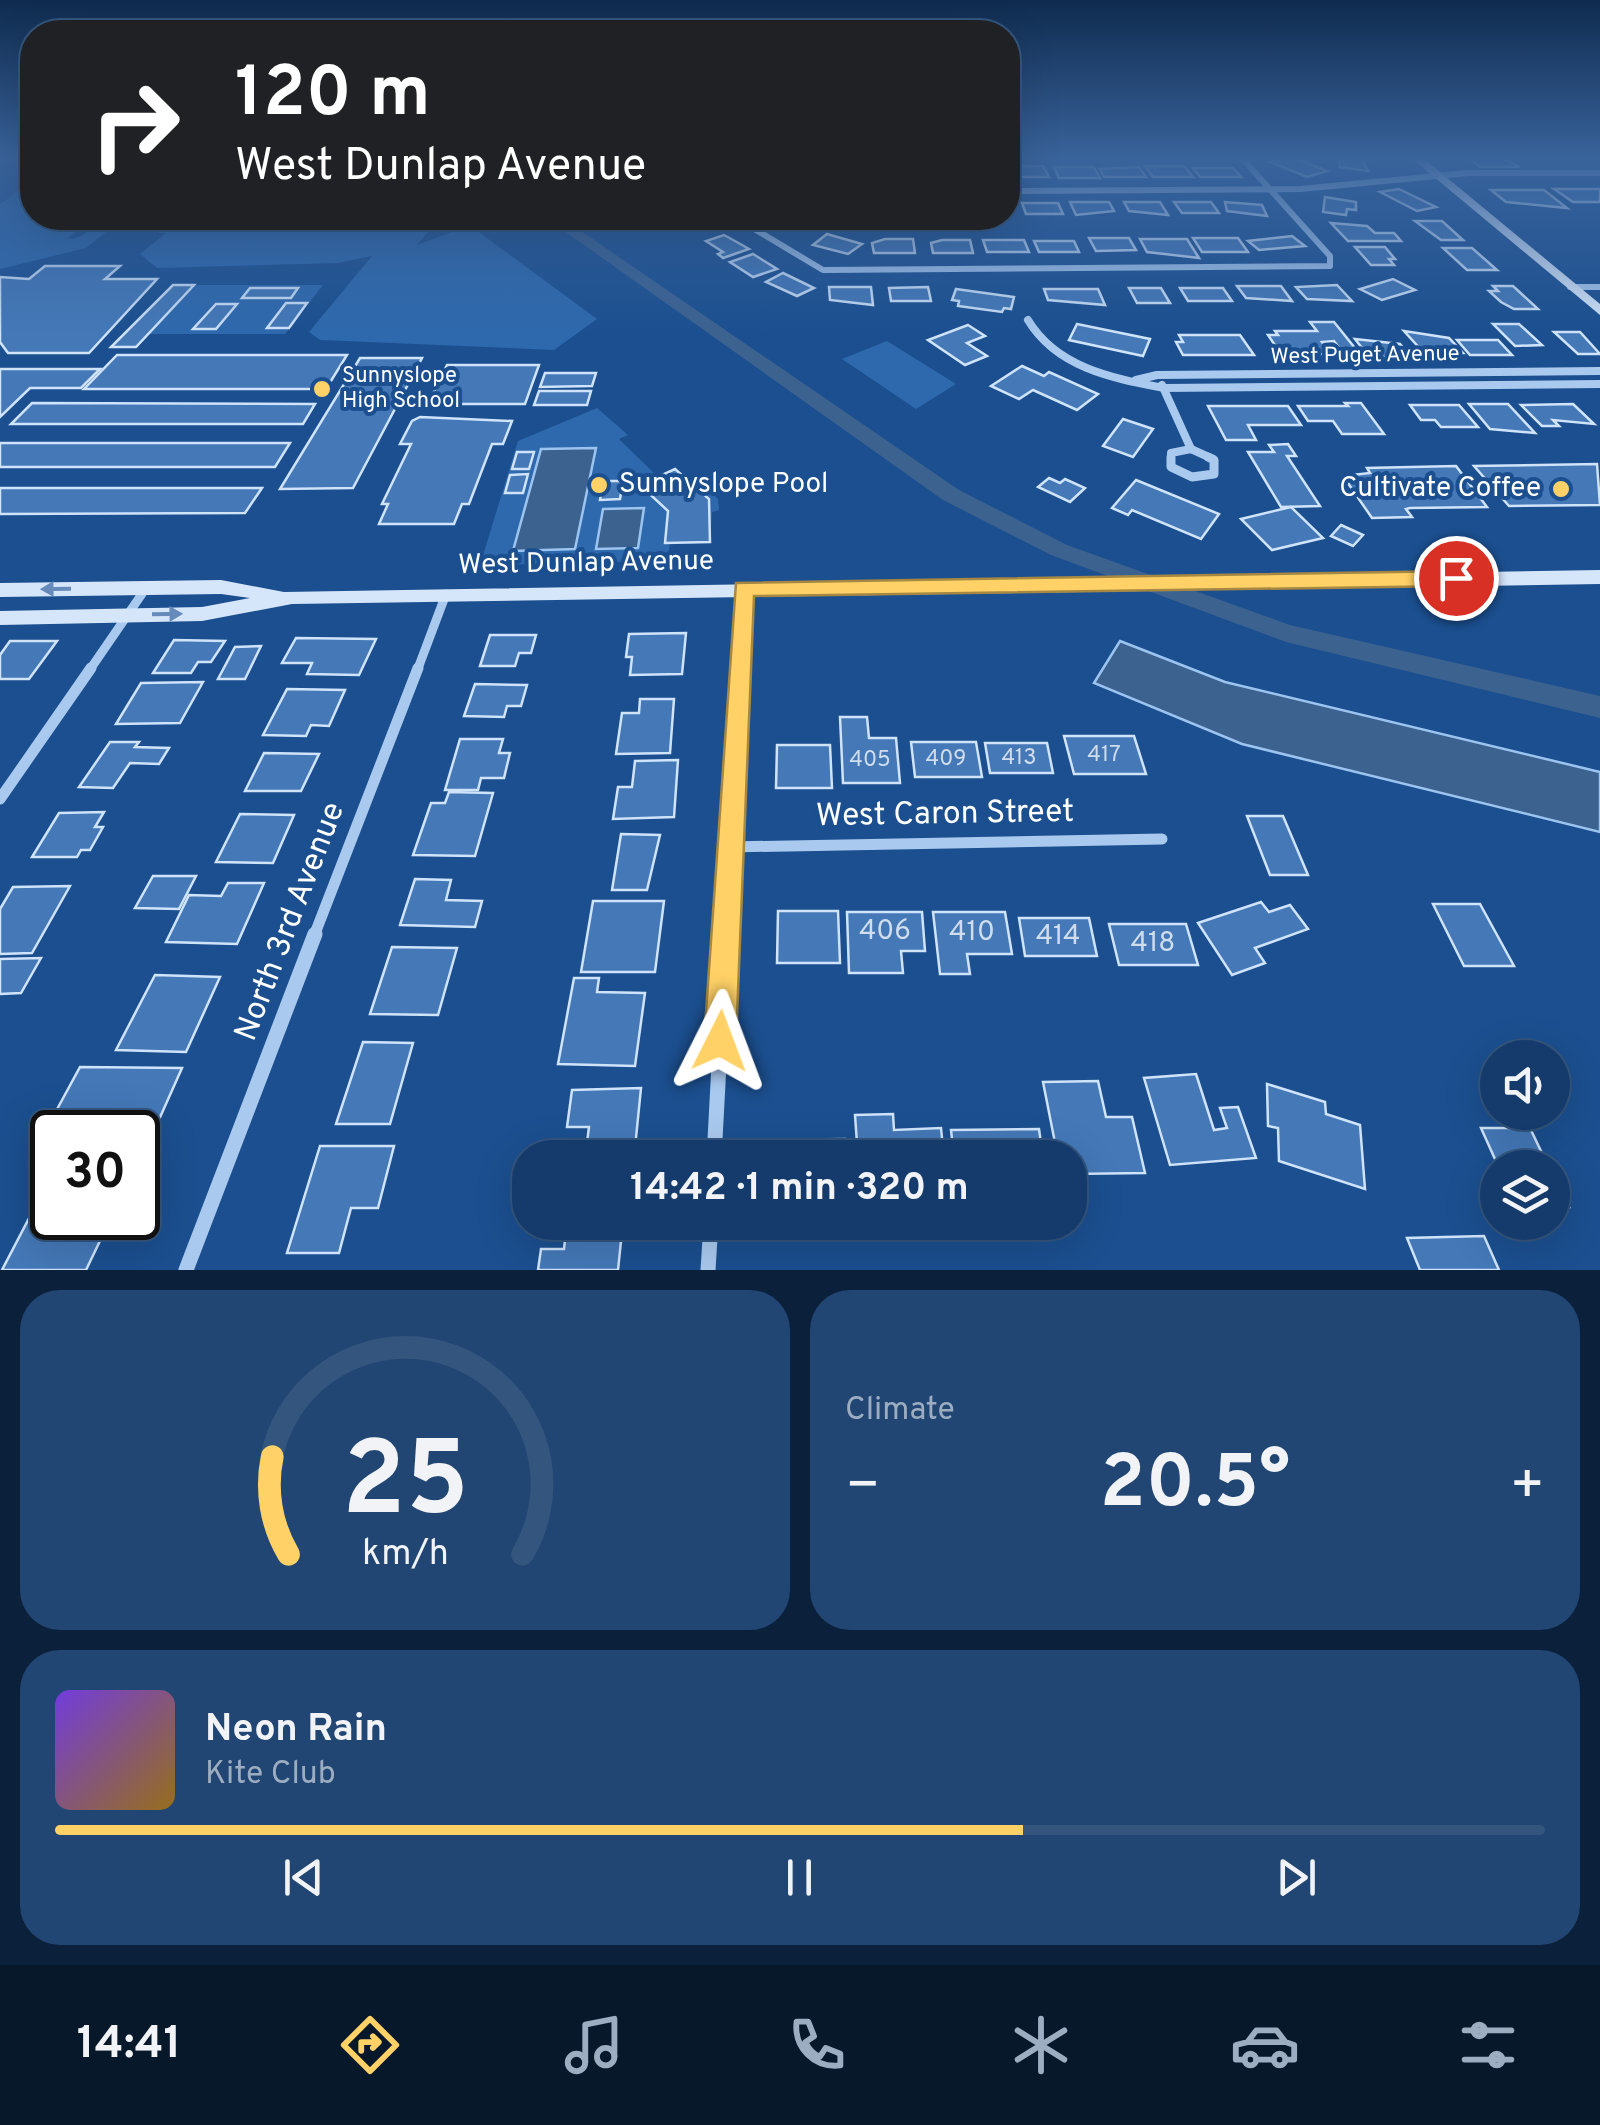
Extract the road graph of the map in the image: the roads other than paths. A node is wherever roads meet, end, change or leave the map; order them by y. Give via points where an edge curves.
1 (1293, 216) edge
2 (1485, 216) edge
3 (756, 230) edge
4 (1570, 287) junction
5 (1600, 287) edge
6 (1600, 311) edge
7 (1028, 320) dead end
8 (1600, 371) edge
9 (1317, 374) junction
10 (1157, 376) junction
11 (1130, 382) junction
12 (1600, 384) edge
13 (1326, 387) junction
14 (1164, 388) junction
15 (1190, 449) junction
16 (1600, 576) edge
17 (146, 588) junction
18 (744, 588) junction
19 (0, 590) edge
20 (446, 594) junction
21 (292, 597) junction
22 (128, 615) junction
23 (0, 618) edge
24 (0, 798) edge
25 (1162, 839) dead end
26 (730, 847) junction
27 (715, 1140) edge
28 (710, 1240) edge
29 (186, 1270) edge
30 (708, 1270) edge

1 - 3 street via 1330,256 1330,266 823,270
2 - 4 main road
4 - 5 street
4 - 6 main road
7 - 11 street, West Puget Avenue via 1045,347
8 - 9 street, West Puget Avenue
9 - 10 street, West Puget Avenue
9 - 13 street
10 - 11 street, West Puget Avenue
10 - 14 street
11 - 14 street, West Puget Avenue
12 - 13 street, West Puget Avenue
13 - 14 street, West Puget Avenue
14 - 15 street
15 - 15 street via 1171,453 1171,467 1192,477 1214,474 1214,460
16 - 18 main road, West Dunlap Avenue
17 -> 19 main road, West Dunlap Avenue
17 - 21 main road, West Dunlap Avenue via 221,587
17 - 22 street
18 - 20 main road, West Dunlap Avenue
18 - 26 street
20 - 21 main road, West Dunlap Avenue
20 - 29 street, North 3rd Avenue
22 -> 21 main road, West Dunlap Avenue via 202,614
22 - 23 main road, West Dunlap Avenue
22 - 24 street
25 - 26 street, West Caron Street
26 - 27 street
28 - 30 street

